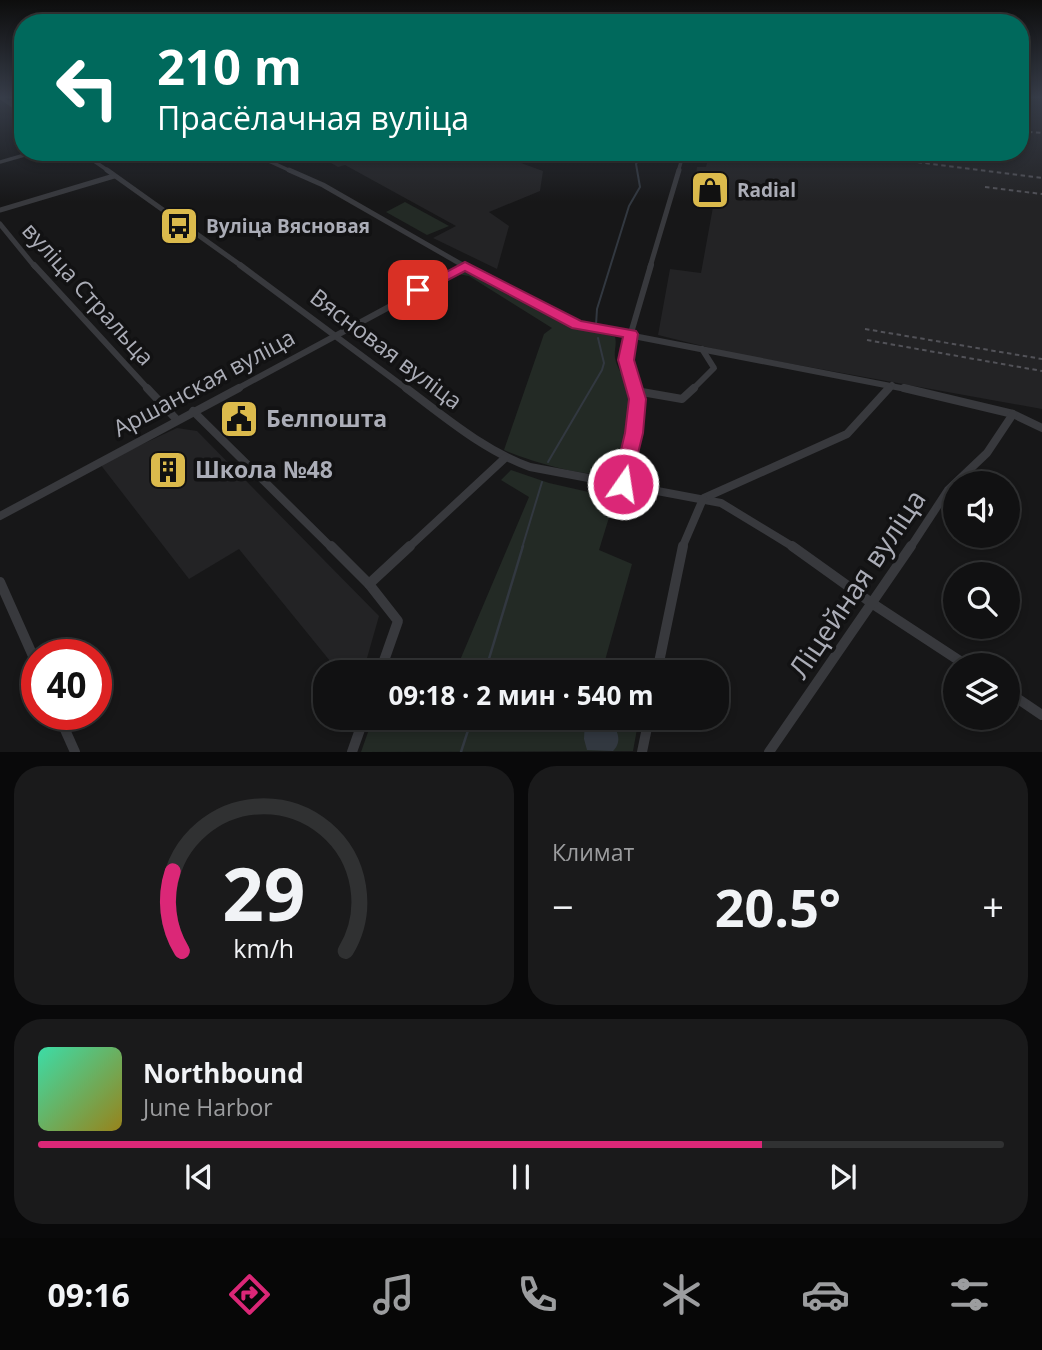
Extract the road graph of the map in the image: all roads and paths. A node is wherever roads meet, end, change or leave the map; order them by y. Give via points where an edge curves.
1 (93, 161) edge
2 (269, 161) edge
3 (681, 161) edge
4 (114, 176) junction
5 (0, 209) edge
6 (0, 224) edge
7 (465, 266) junction
8 (335, 334) junction
9 (631, 334) junction
10 (702, 349) junction
11 (892, 385) junction
12 (636, 391) junction
13 (192, 411) junction
14 (1013, 414) junction
15 (177, 420) junction
16 (1042, 428) edge
17 (505, 458) junction
18 (623, 484) junction
19 (703, 499) junction
20 (0, 516) edge
21 (0, 582) edge
22 (369, 584) junction
23 (873, 604) junction
24 (25, 639) edge
25 (948, 653) edge
26 (384, 660) edge
27 (659, 660) edge
28 (1020, 700) edge
29 (1042, 715) edge
30 (65, 730) edge
31 (359, 730) edge
32 (646, 730) edge
33 (75, 751) edge
34 (352, 751) edge
35 (642, 751) edge
36 (769, 751) edge

1 - 4 street, Вясновая вуліца
2 - 7 street via 323,185
3 - 9 street
4 - 5 street
4 - 8 street, Вясновая вуліца
6 - 15 street, вуліца Стральца
7 - 8 street, Аршанская вуліца
7 - 9 street via 577,325
8 - 13 street, Аршанская вуліца
8 - 17 street, Вясновая вуліца
9 - 10 street
9 - 12 street via 626,360
10 - 11 street
10 - 12 street via 714,368 682,399
11 - 14 street
11 - 19 street via 847,434
12 - 18 street via 634,433
13 - 15 street, Аршанская вуліца
13 - 22 street
14 - 16 street
14 - 23 street, Ліцейная вуліца via 987,453 948,490
15 - 20 street, Аршанская вуліца
17 - 18 street, Вясновая вуліца
17 - 22 street
18 - 19 street, Вясновая вуліца
19 - 23 street, Вясновая вуліца via 747,517
19 - 27 street via 679,555
21 - 24 street
22 - 26 street via 398,621
23 - 25 street, Вясновая вуліца
23 - 36 street, Ліцейная вуліца
28 - 29 street
30 - 33 street
31 - 34 street
32 - 35 street

